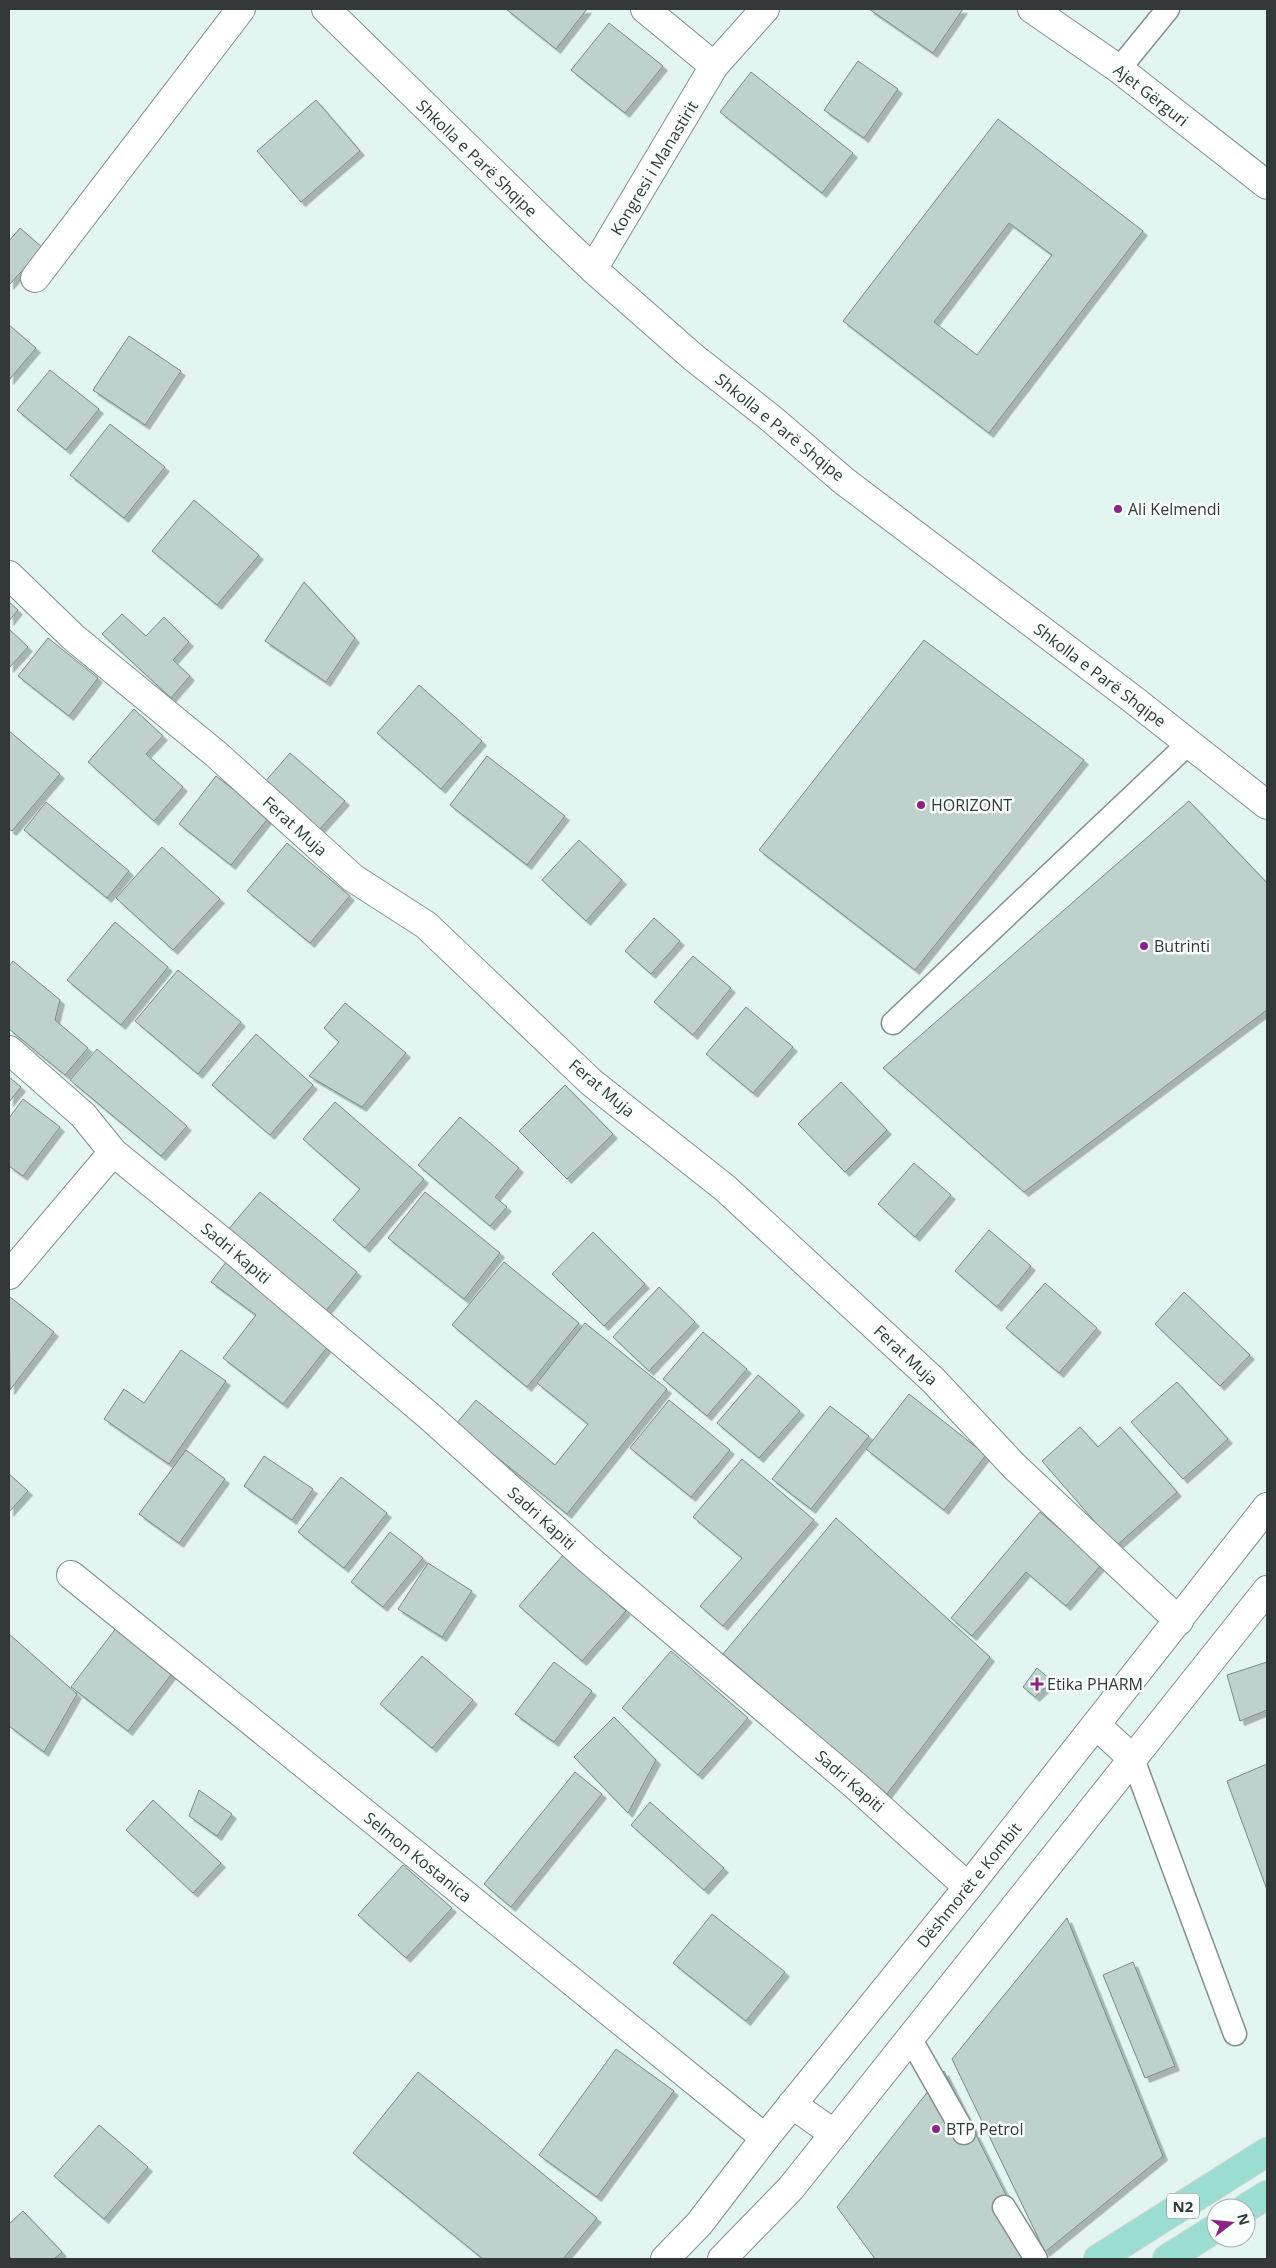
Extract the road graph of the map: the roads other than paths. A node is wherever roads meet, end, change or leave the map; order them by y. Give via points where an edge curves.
1 (241, 9) edge
2 (326, 9) edge
3 (645, 9) edge
4 (765, 9) edge
5 (1032, 9) edge
6 (1168, 9) edge
7 (714, 66) junction
8 (1119, 69) junction
9 (1267, 185) edge
10 (593, 269) junction
11 (35, 278) dead end
12 (9, 575) edge
13 (1189, 743) junction
14 (1267, 805) edge
15 (893, 1023) dead end
16 (9, 1050) edge
17 (114, 1152) junction
18 (9, 1276) edge
19 (1267, 1507) edge
20 (72, 1576) dead end
21 (1267, 1590) edge
22 (1179, 1621) junction
23 (1096, 1725) junction
24 (1133, 1759) junction
25 (968, 1886) junction
26 (1234, 2034) dead end
27 (910, 2038) junction
28 (792, 2104) junction
29 (964, 2133) dead end
30 (834, 2134) junction
31 (765, 2138) junction
32 (1267, 2152) edge
33 (1267, 2195) edge
34 (1256, 2202) edge
35 (1004, 2207) dead end
36 (1206, 2234) edge
37 (665, 2259) edge
38 (722, 2259) edge
39 (1036, 2259) edge
40 (1098, 2259) edge
41 (1167, 2259) edge

1 - 11 street
2 - 10 street, Shkolla e Parë Shqipe
3 - 7 street
4 - 7 street, Kongresi i Manastirit
5 - 8 street, Ajet Gërguri
6 - 8 lane
7 - 10 street, Kongresi i Manastirit
8 - 9 street, Ajet Gërguri
10 - 13 street, Shkolla e Parë Shqipe via 693,357 844,480
12 - 22 street, Ferat Muja via 73,637 216,754 353,878 426,925 591,1082 725,1188 933,1380 1014,1466
13 - 14 street, Shkolla e Parë Shqipe
13 - 15 lane
16 - 17 street, Sadri Kapiti via 83,1115
17 - 18 street
17 - 25 street, Sadri Kapiti via 429,1416 586,1558 856,1786
19 - 22 street, Dëshmorët e Kombit
20 - 31 street, Selmon Kostanica
21 - 24 street
22 - 23 street, Dëshmorët e Kombit
23 - 24 street
23 - 25 street, Dëshmorët e Kombit
24 - 26 lane
24 - 27 street
25 - 28 street, Dëshmorët e Kombit
27 - 29 lane
27 - 30 street
28 - 30 street
28 - 31 street, Dëshmorët e Kombit
30 - 38 street via 791,2188
31 - 37 street, Dëshmorët e Kombit via 698,2224
32 - 40 main road, N2
33 - 34 main road
35 - 39 lane
36 - 41 main road, N2

